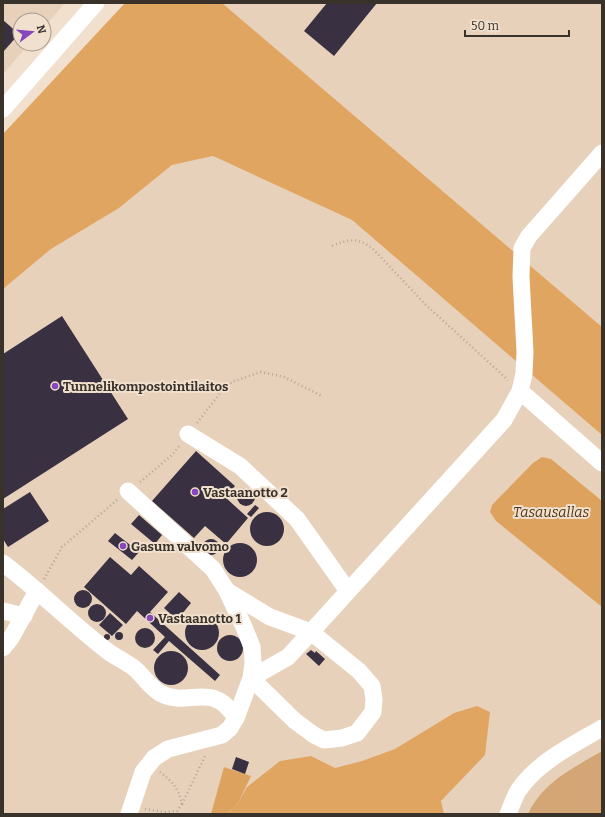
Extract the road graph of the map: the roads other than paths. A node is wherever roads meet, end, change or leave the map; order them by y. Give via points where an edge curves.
1 (96, 3) edge
2 (3, 109) edge
3 (602, 153) edge
4 (520, 391) junction
5 (188, 434) road end
6 (602, 463) edge
7 (128, 491) road end
8 (3, 563) edge
9 (3, 576) edge
10 (32, 586) junction
11 (227, 591) junction
12 (348, 591) junction
13 (3, 612) edge
14 (24, 616) junction
15 (311, 632) junction
16 (3, 648) edge
17 (251, 678) junction
18 (236, 718) junction
19 (602, 728) edge
20 (136, 811) edge
21 (508, 814) edge

1 - 2 street
3 - 4 street via 529,236 522,248 525,352
4 - 6 street
4 - 12 street via 504,420
5 - 12 street via 240,466 297,519
7 - 11 street via 213,569
8 - 10 street
9 - 10 street
10 - 14 street
10 - 18 street via 111,653 140,673 160,694 180,698 212,697 229,707
11 - 15 street via 270,616
11 - 17 street via 252,647
12 - 15 street
13 - 14 street
14 - 16 street
15 - 17 street via 288,657
15 - 17 street via 360,671 372,686 373,712 358,733 324,740 314,735 295,721
17 - 18 street
18 - 20 street via 222,735 168,749 148,764 143,772
19 - 21 street via 550,760 531,775 518,792

